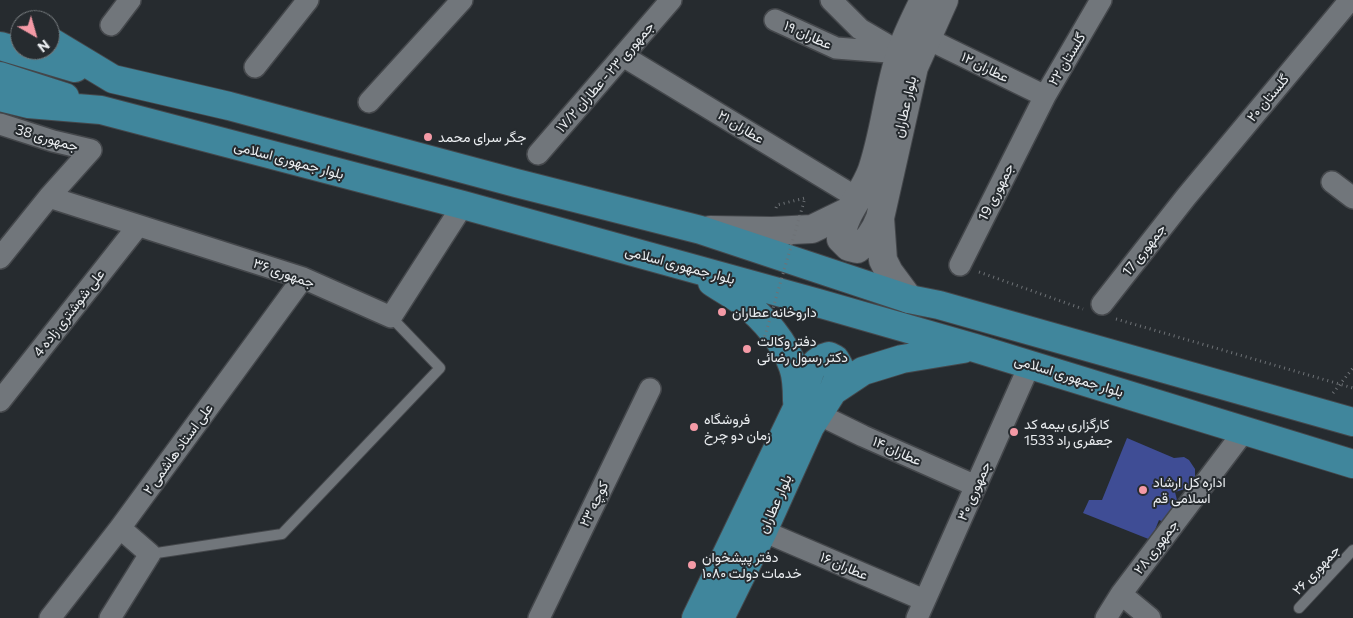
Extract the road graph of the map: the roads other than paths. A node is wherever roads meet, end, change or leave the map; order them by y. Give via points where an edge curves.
1 (130, 0) edge
2 (308, 0) edge
3 (462, 0) edge
4 (671, 0) edge
5 (832, 0) edge
6 (924, 0) edge
7 (944, 0) edge
8 (1102, 0) edge
9 (1350, 0) edge
10 (775, 20) dead end
11 (111, 25) dead end
12 (926, 38) junction
13 (60, 47) edge
14 (901, 52) junction
15 (623, 56) junction
16 (60, 58) edge
17 (255, 67) dead end
18 (113, 79) junction
19 (6, 84) edge
20 (1045, 96) junction
21 (369, 102) dead end
22 (1033, 119) joint
23 (0, 124) edge
24 (538, 154) dead end
25 (1332, 182) dead end
26 (49, 197) junction
27 (1186, 197) joint
28 (1353, 198) edge
29 (463, 205) junction
30 (854, 205) junction
31 (880, 218) junction
32 (138, 226) junction
33 (701, 230) junction
34 (0, 258) edge
35 (960, 265) road end
36 (689, 268) junction
37 (303, 278) junction
38 (899, 296) junction
39 (1100, 311) road end
40 (391, 317) junction
41 (882, 321) junction
42 (975, 348) junction
43 (1030, 364) junction
44 (650, 389) dead end
45 (0, 401) edge
46 (808, 410) junction
47 (1353, 422) edge
48 (1244, 430) junction
49 (1353, 464) edge
50 (976, 486) junction
51 (120, 528) junction
52 (763, 531) junction
53 (1353, 550) edge
54 (150, 554) junction
55 (1122, 594) junction
56 (1299, 608) dead end
57 (921, 609) edge
58 (50, 618) edge
59 (111, 618) edge
60 (539, 618) edge
61 (696, 618) edge
62 (720, 618) edge
63 (1106, 618) edge
64 (1150, 618) edge

1 - 11 street
2 - 17 street
3 - 21 street
4 - 15 street, جمهوری ۲۳ - عطاران ۱۷/۲
5 - 14 street via 860,29
6 - 14 main road, بلوار عطاران
7 - 12 main road, بلوار عطاران
8 - 20 street, گلستان ۲۲
9 - 27 street, گلستان ۲۰
10 - 14 street, عطاران ۱۹ via 836,48
12 - 20 street, عطاران ۱۲
12 - 31 main road, بلوار عطاران via 914,67
13 - 18 main road
14 - 30 main road, بلوار عطاران via 872,171
15 - 24 street, جمهوری ۲۳ - عطاران ۱۷/۲
15 - 30 street, عطاران ۲۱
16 - 18 main road
18 - 33 main road
19 - 29 main road, بلوار جمهوری اسلامی
20 - 22 street, گلستان ۲۲
22 - 35 street, جمهوری 19
23 - 26 street, جمهوری 38 via 91,150
25 - 28 street
26 - 32 street, جمهوری ۳۶
26 - 34 street
27 - 39 street, جمهوری 17
29 - 36 main road, بلوار جمهوری اسلامی
29 - 40 street
30 - 31 main road, بلوار عطاران via 842,228 841,239 849,247 857,249 864,245
30 - 33 main road via 828,222 806,230
31 - 38 main road via 884,260
32 - 37 street, جمهوری ۳۶
32 - 45 street, علی شوشتری زاده 4
33 - 38 main road
36 - 41 main road, بلوار جمهوری اسلامی
36 - 46 main road via 744,302 770,329 793,366
37 - 40 street, جمهوری ۳۶
37 - 51 street, علی استاد هاشمی ۲
38 - 41 main road via 866,291 860,295 857,300 861,307
38 - 47 main road
40 - 54 lane via 440,368 282,534
41 - 42 main road, بلوار جمهوری اسلامی
42 - 43 main road, بلوار جمهوری اسلامی
42 - 46 main road via 902,359 863,371 833,391 839,366 835,359 823,358 811,369
43 - 48 main road, بلوار جمهوری اسلامی
43 - 50 street, جمهوری ۳۰
44 - 60 street, کوچه ۲۳
46 - 50 street, عطاران ۱۴
46 - 52 main road, بلوار عطاران via 810,427
46 - 61 main road, بلوار عطاران
48 - 49 main road, بلوار جمهوری اسلامی
48 - 55 street, جمهوری ۲۸
50 - 57 street, جمهوری ۳۰
51 - 54 street
51 - 58 street, علی استاد هاشمی ۲
52 - 57 street, عطاران ۱۶
52 - 62 main road, بلوار عطاران
53 - 56 lane, جمهوری ۲۶
54 - 59 street
55 - 63 street, جمهوری ۲۸
55 - 64 street

